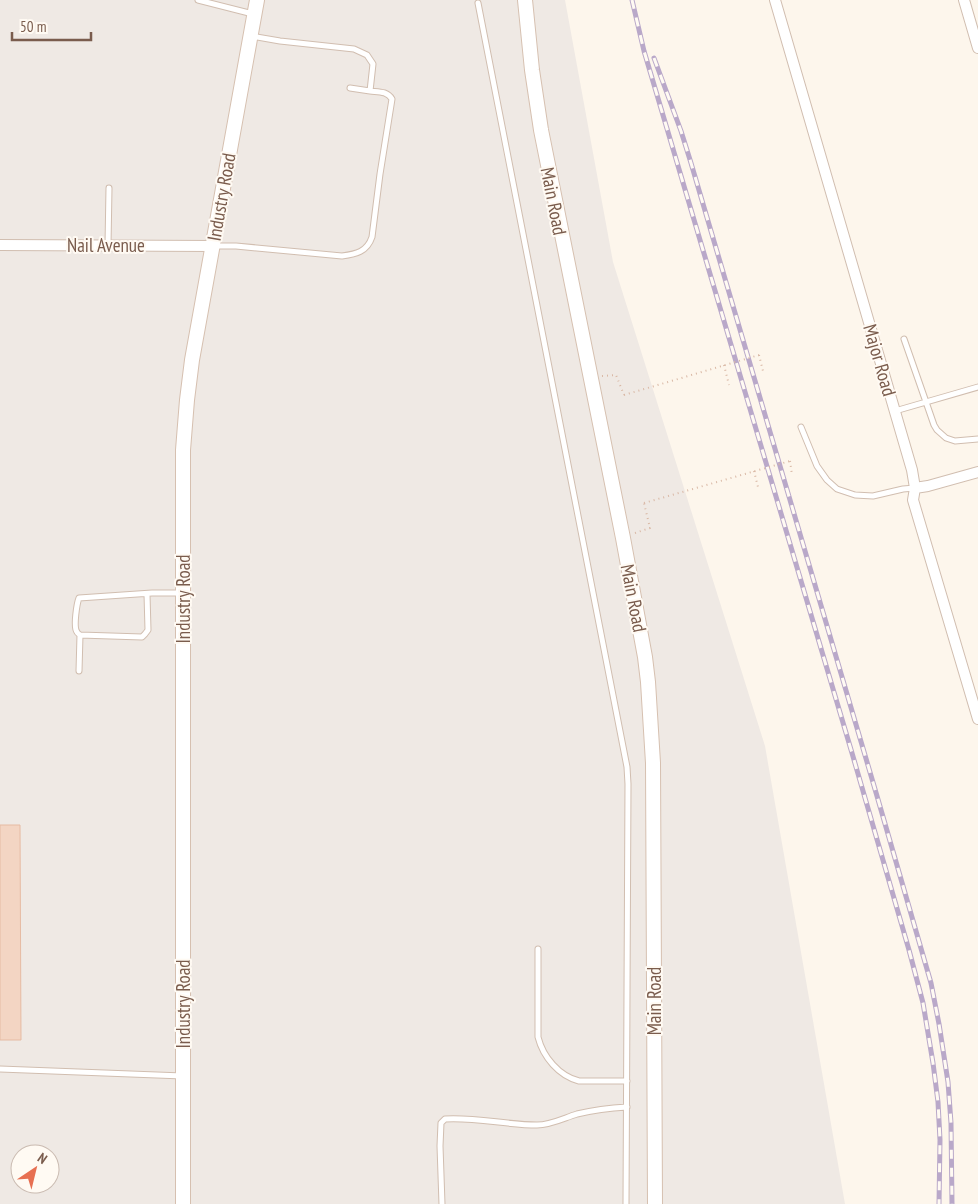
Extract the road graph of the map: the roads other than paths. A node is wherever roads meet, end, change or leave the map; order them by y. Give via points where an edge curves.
1 (198, 0) edge
2 (525, 0) edge
3 (776, 0) edge
4 (964, 0) edge
5 (478, 3) dead end
6 (256, 7) edge
7 (250, 36) junction
8 (978, 48) edge
9 (350, 88) dead end
10 (370, 91) junction
11 (109, 188) dead end
12 (0, 245) edge
13 (108, 245) junction
14 (213, 246) junction
15 (904, 339) dead end
16 (978, 387) edge
17 (926, 402) junction
18 (895, 411) junction
19 (801, 428) dead end
20 (978, 439) edge
21 (978, 472) edge
22 (915, 488) junction
23 (147, 594) junction
24 (183, 594) junction
25 (80, 635) junction
26 (79, 671) dead end
27 (978, 719) edge
28 (538, 949) dead end
29 (0, 1069) edge
30 (183, 1076) junction
31 (627, 1082) junction
32 (627, 1107) junction
33 (183, 1204) edge
34 (442, 1204) edge
35 (626, 1204) edge
36 (655, 1204) edge

1 - 6 lane
2 - 36 main road, Main Road via 540,130 645,657 653,745
3 - 18 street, Major Road
4 - 8 street
5 - 31 lane via 627,767
6 - 7 main road, Industry Road
7 - 10 lane via 354,49 367,55 373,64
7 - 14 main road, Industry Road
9 - 10 lane
10 - 14 lane via 386,93 392,99 369,244 356,254 342,256
11 - 13 lane
12 - 13 street, Nail Avenue
13 - 14 street, Nail Avenue
14 - 24 main road, Industry Road via 186,409
15 - 17 lane
16 - 17 lane
17 - 18 lane
17 - 20 lane via 940,434 955,441
18 - 22 street, Major Road
19 - 22 lane via 817,466 837,489 873,496
21 - 22 street
22 - 27 street, Major Road via 913,500
23 - 24 lane
23 - 25 lane via 80,598 75,628
23 - 25 lane via 148,630 142,637
24 - 30 main road, Industry Road
25 - 26 lane
28 - 31 lane via 538,1037 545,1054 556,1068 572,1079
29 - 30 lane
30 - 33 main road, Industry Road
31 - 32 lane
32 - 34 lane via 576,1114 538,1125 445,1119 441,1123 440,1146
32 - 35 lane

